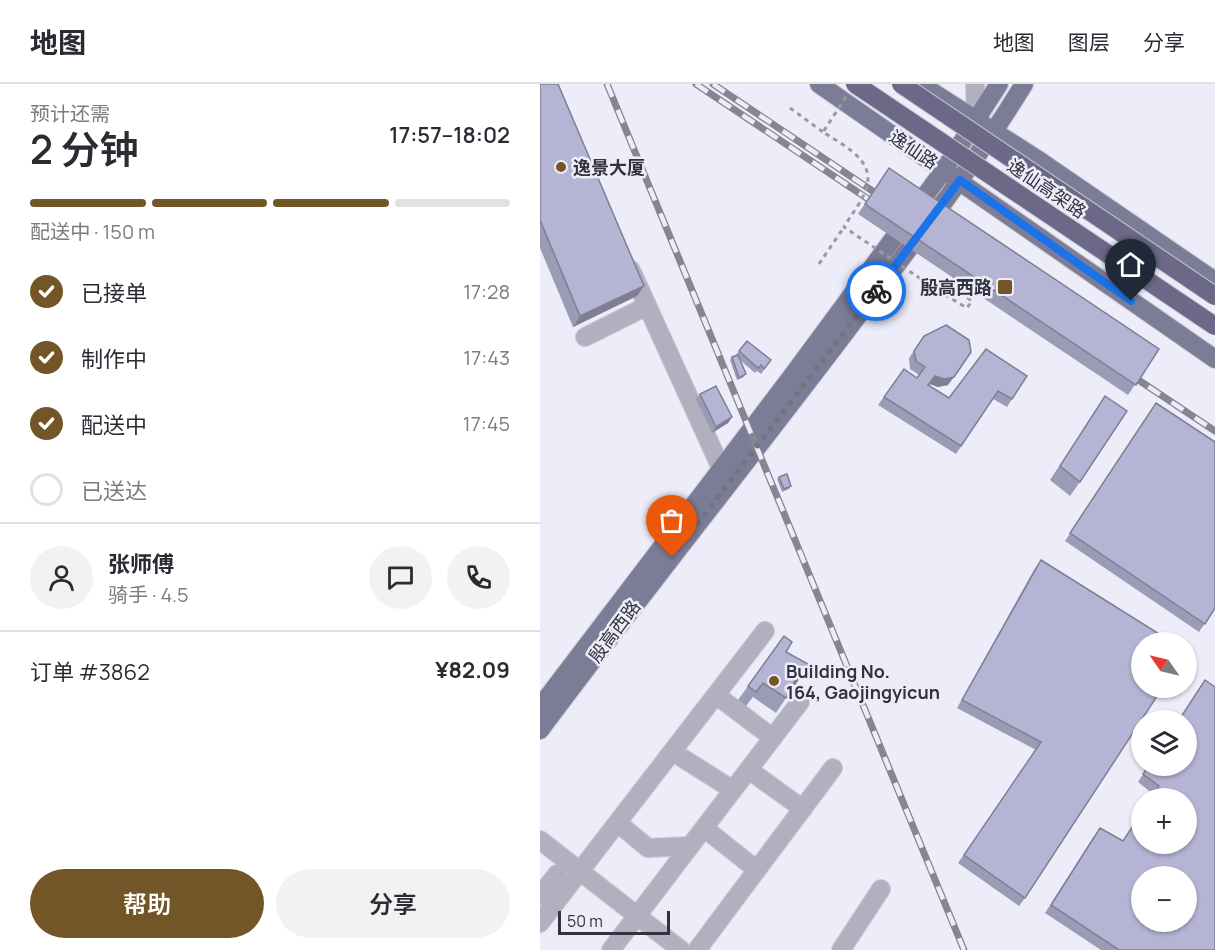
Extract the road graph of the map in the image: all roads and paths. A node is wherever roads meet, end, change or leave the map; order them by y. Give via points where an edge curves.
1 (819, 84) edge
2 (901, 84) edge
3 (920, 84) edge
4 (975, 84) edge
5 (999, 84) edge
6 (1024, 84) edge
7 (852, 89) edge
8 (790, 108) dead end
9 (976, 121) junction
10 (823, 132) junction
11 (994, 132) junction
12 (944, 170) junction
13 (960, 180) junction
14 (844, 227) junction
15 (623, 253) edge
16 (819, 264) dead end
17 (955, 274) edge
18 (1215, 281) edge
19 (1215, 296) edge
20 (647, 306) junction
21 (1215, 326) edge
22 (585, 337) dead end
23 (1215, 359) edge
24 (721, 468) junction
25 (765, 631) dead end
26 (716, 695) junction
27 (800, 702) dead end
28 (540, 707) edge
29 (540, 730) edge
30 (772, 738) junction
31 (673, 752) junction
32 (833, 768) dead end
33 (749, 770) junction
34 (734, 790) junction
35 (803, 809) junction
36 (618, 823) junction
37 (704, 828) junction
38 (540, 840) edge
39 (690, 846) junction
40 (757, 870) junction
41 (581, 871) junction
42 (557, 874) dead end
43 (881, 890) dead end
44 (540, 896) edge
45 (638, 914) junction
46 (540, 923) edge
47 (611, 950) edge
48 (681, 950) edge
49 (697, 950) edge
50 (841, 950) edge

1 - 12 main road, 逸仙路
2 - 19 highway, 逸仙高架路, bridge
3 - 9 main road
4 - 9 street
5 - 9 main road, 殷高西路
6 - 11 main road, 殷高西路
7 - 10 path, bridge
7 - 21 highway, 逸仙高架路, bridge
8 - 10 path
9 - 11 main road
9 - 12 main road, 殷高西路
9 - 13 street
10 - 14 path, bridge via 858,156 866,170 867,186
11 - 13 main road, 殷高西路
11 - 18 main road
12 - 13 main road, 逸仙路
12 - 24 main road, 殷高西路
13 - 23 main road, 逸仙路
13 - 29 main road, 殷高西路
14 - 16 path
14 - 17 path, bridge via 967,308 972,301 948,284
15 - 20 street
20 - 22 street
20 - 24 street
24 - 28 main road, 殷高西路
25 - 26 street
26 - 30 street
26 - 31 street
27 - 30 street
30 - 33 street
31 - 34 street
31 - 36 street
32 - 35 street
33 - 34 street
33 - 35 street
34 - 37 street
35 - 40 street
36 - 39 street via 648,848
36 - 41 street
37 - 39 street
37 - 40 street
38 - 41 street
39 - 45 street
40 - 49 street
41 - 45 street
41 - 46 street
42 - 44 street
43 - 50 street
45 - 47 street
45 - 48 street

